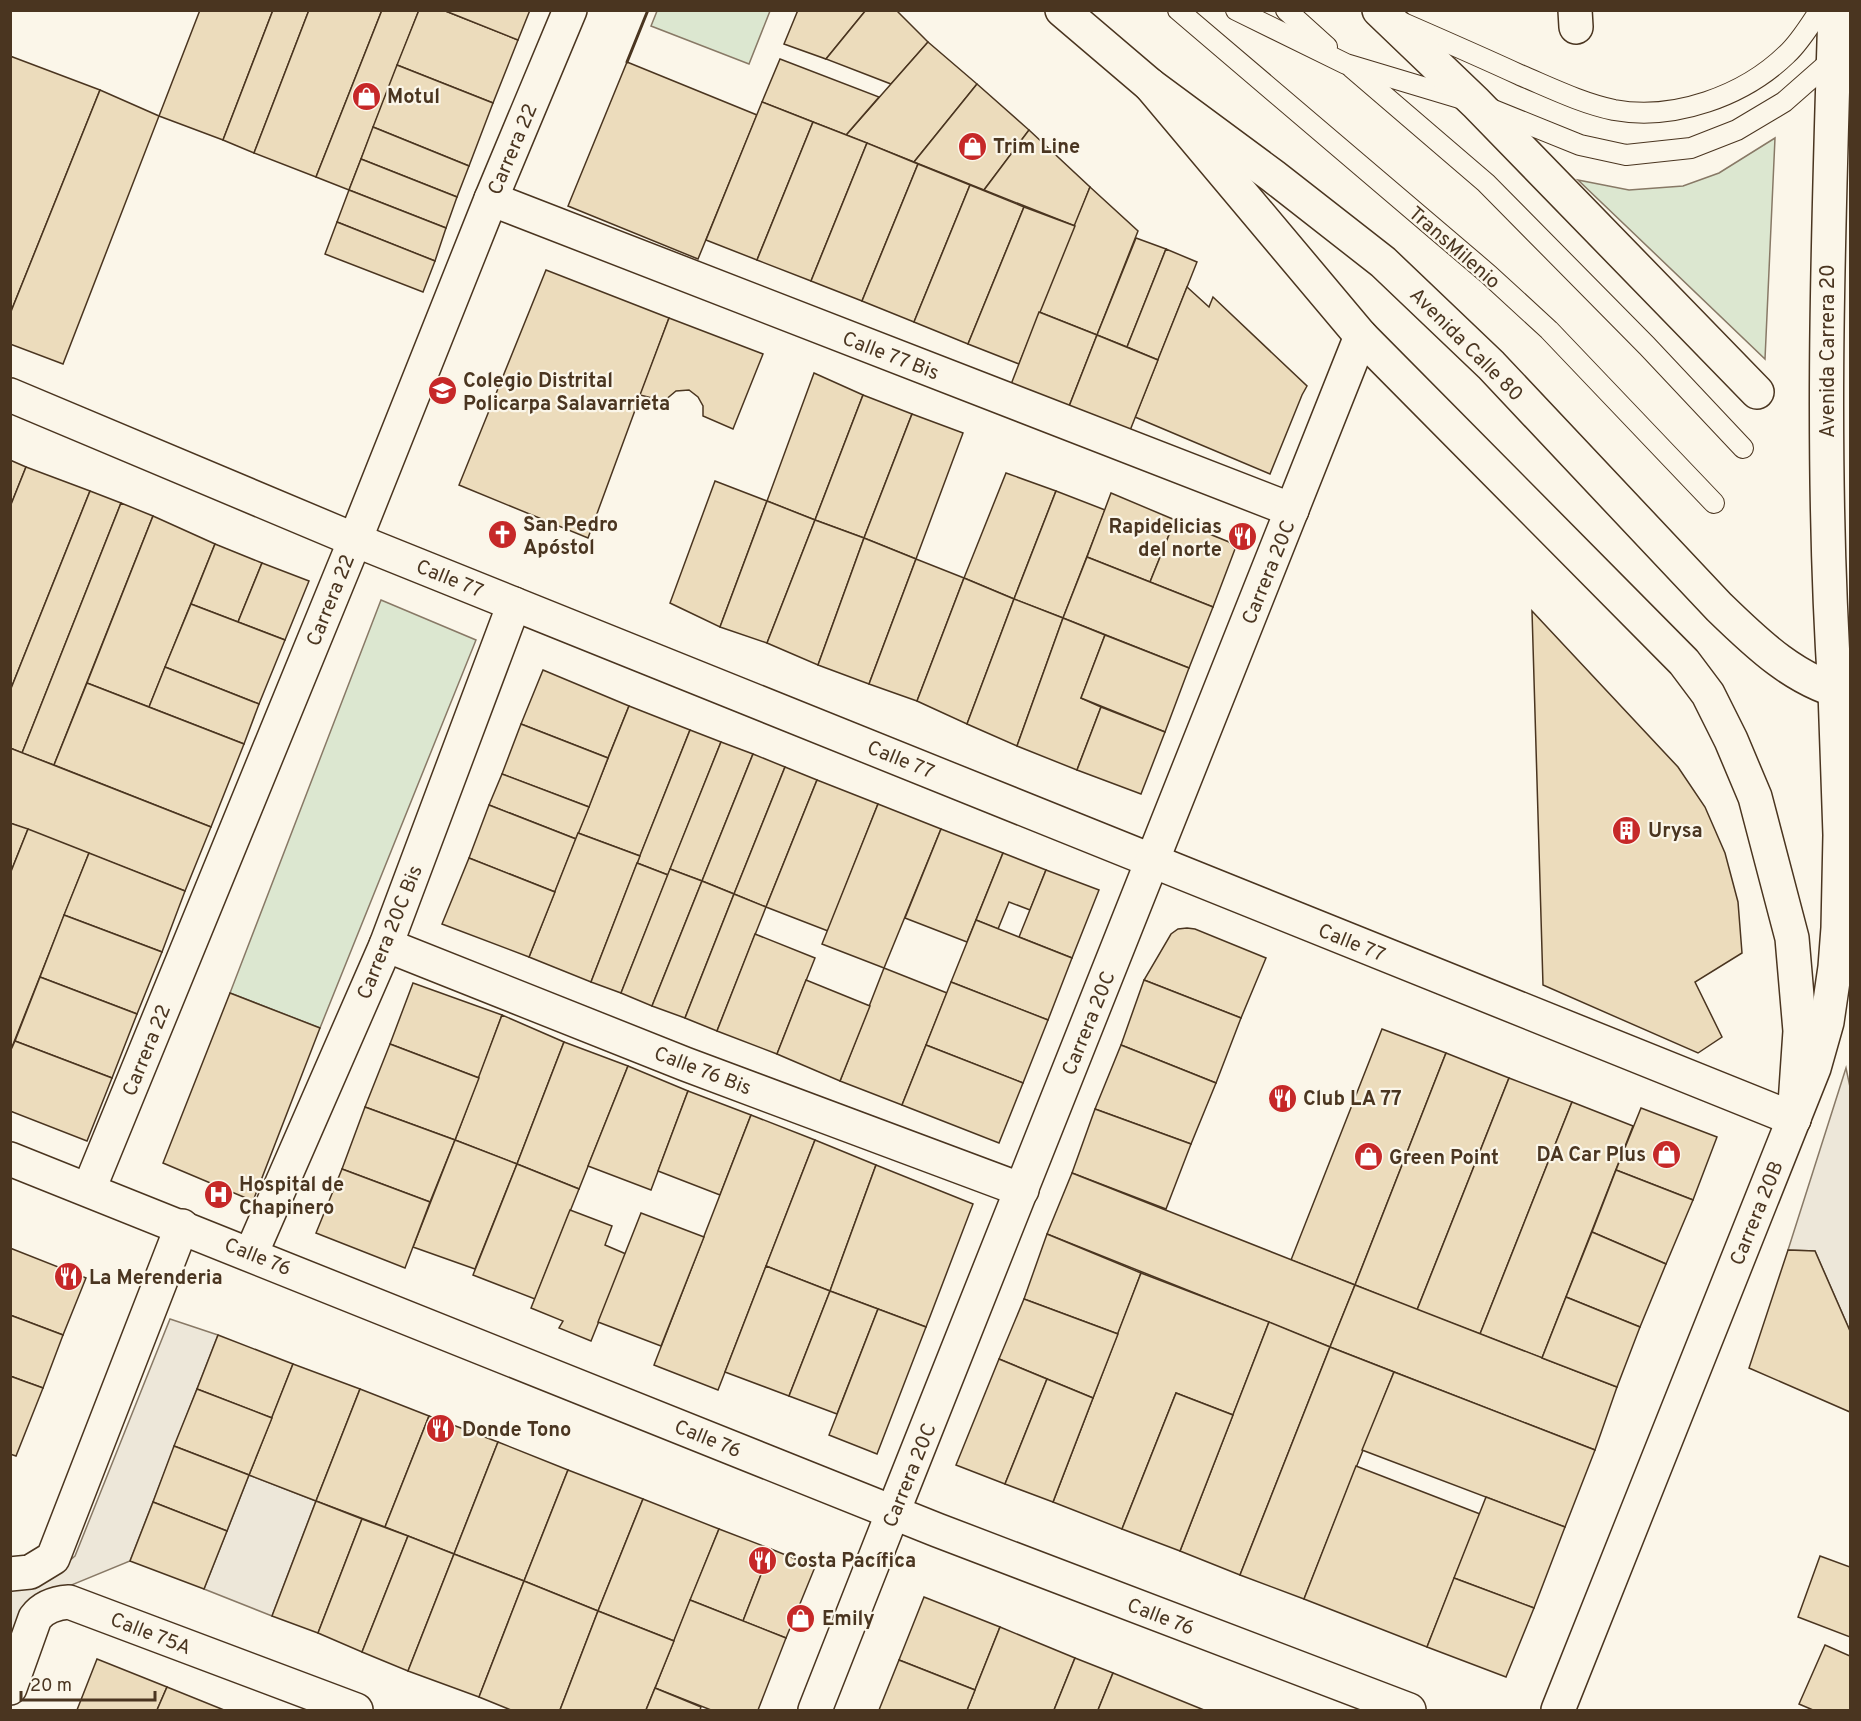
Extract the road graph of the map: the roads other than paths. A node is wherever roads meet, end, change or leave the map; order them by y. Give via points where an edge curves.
1 (570, 10) edge
2 (1062, 10) edge
3 (1178, 10) edge
4 (1236, 10) edge
5 (1286, 10) edge
6 (1820, 10) edge
7 (1836, 10) edge
8 (1378, 12) edge
9 (1842, 52) edge
10 (1346, 64) junction
11 (1150, 85) junction
12 (1476, 103) junction
13 (491, 199) junction
14 (1361, 336) junction
15 (1757, 392) dead end
16 (10, 394) edge
17 (1743, 448) dead end
18 (1714, 503) dead end
19 (1292, 510) junction
20 (355, 540) junction
21 (514, 604) junction
22 (1843, 693) edge
23 (1152, 861) junction
24 (386, 945) junction
25 (1794, 1119) junction
26 (10, 1159) edge
27 (89, 1189) junction
28 (1022, 1190) junction
29 (182, 1226) junction
30 (251, 1254) junction
31 (893, 1512) junction
32 (20, 1573) edge
33 (10, 1688) edge
34 (356, 1710) edge
35 (815, 1710) edge
36 (1409, 1710) edge
37 (1558, 1710) edge

1 - 13 main road, Carrera 22
2 - 11 main road, Avenida Calle 80
3 - 18 lane, TransMilenio via 1497,282 1549,330
4 - 10 lane
5 - 10 lane
6 - 8 lane via 1788,54 1760,76 1688,107 1646,112 1615,110 1576,99
7 - 9 main road, Avenida Carrera 20
8 - 12 main road
9 - 12 lane via 1784,102 1737,130 1691,148 1626,155 1581,145
9 - 22 main road, Avenida Carrera 20 via 1828,242 1825,422 1832,643
10 - 12 lane
10 - 17 lane via 1486,183
11 - 14 main road
11 - 22 main road, Avenida Calle 80 via 1383,262 1491,365 1738,626 1785,666
12 - 15 main road
13 - 19 main road, Calle 77 Bis
13 - 20 main road, Carrera 22
14 - 19 main road, Carrera 20C
14 - 25 main road via 1684,662 1708,694 1755,797 1792,938 1800,1031
16 - 20 main road, Calle 77
19 - 23 main road, Carrera 20C
20 - 21 main road, Calle 77
20 - 27 main road, Carrera 22
21 - 23 main road, Calle 77
21 - 24 main road, Carrera 20C Bis
22 - 25 main road, Carrera 20B via 1835,967 1827,1022
23 - 25 main road, Calle 77
23 - 28 main road, Carrera 20C
24 - 28 main road, Calle 76 Bis via 686,1064
24 - 30 main road, Carrera 20C Bis
25 - 37 main road, Carrera 20B
26 - 27 main road, Calle 76
27 - 29 main road, Calle 76
28 - 31 main road, Carrera 20C
29 - 30 main road, Calle 76
29 - 32 main road via 53,1558
30 - 31 main road, Calle 76
31 - 35 main road, Carrera 20C
31 - 36 main road, Calle 76
33 - 34 main road, Calle 75A via 35,1618 47,1607 69,1602

